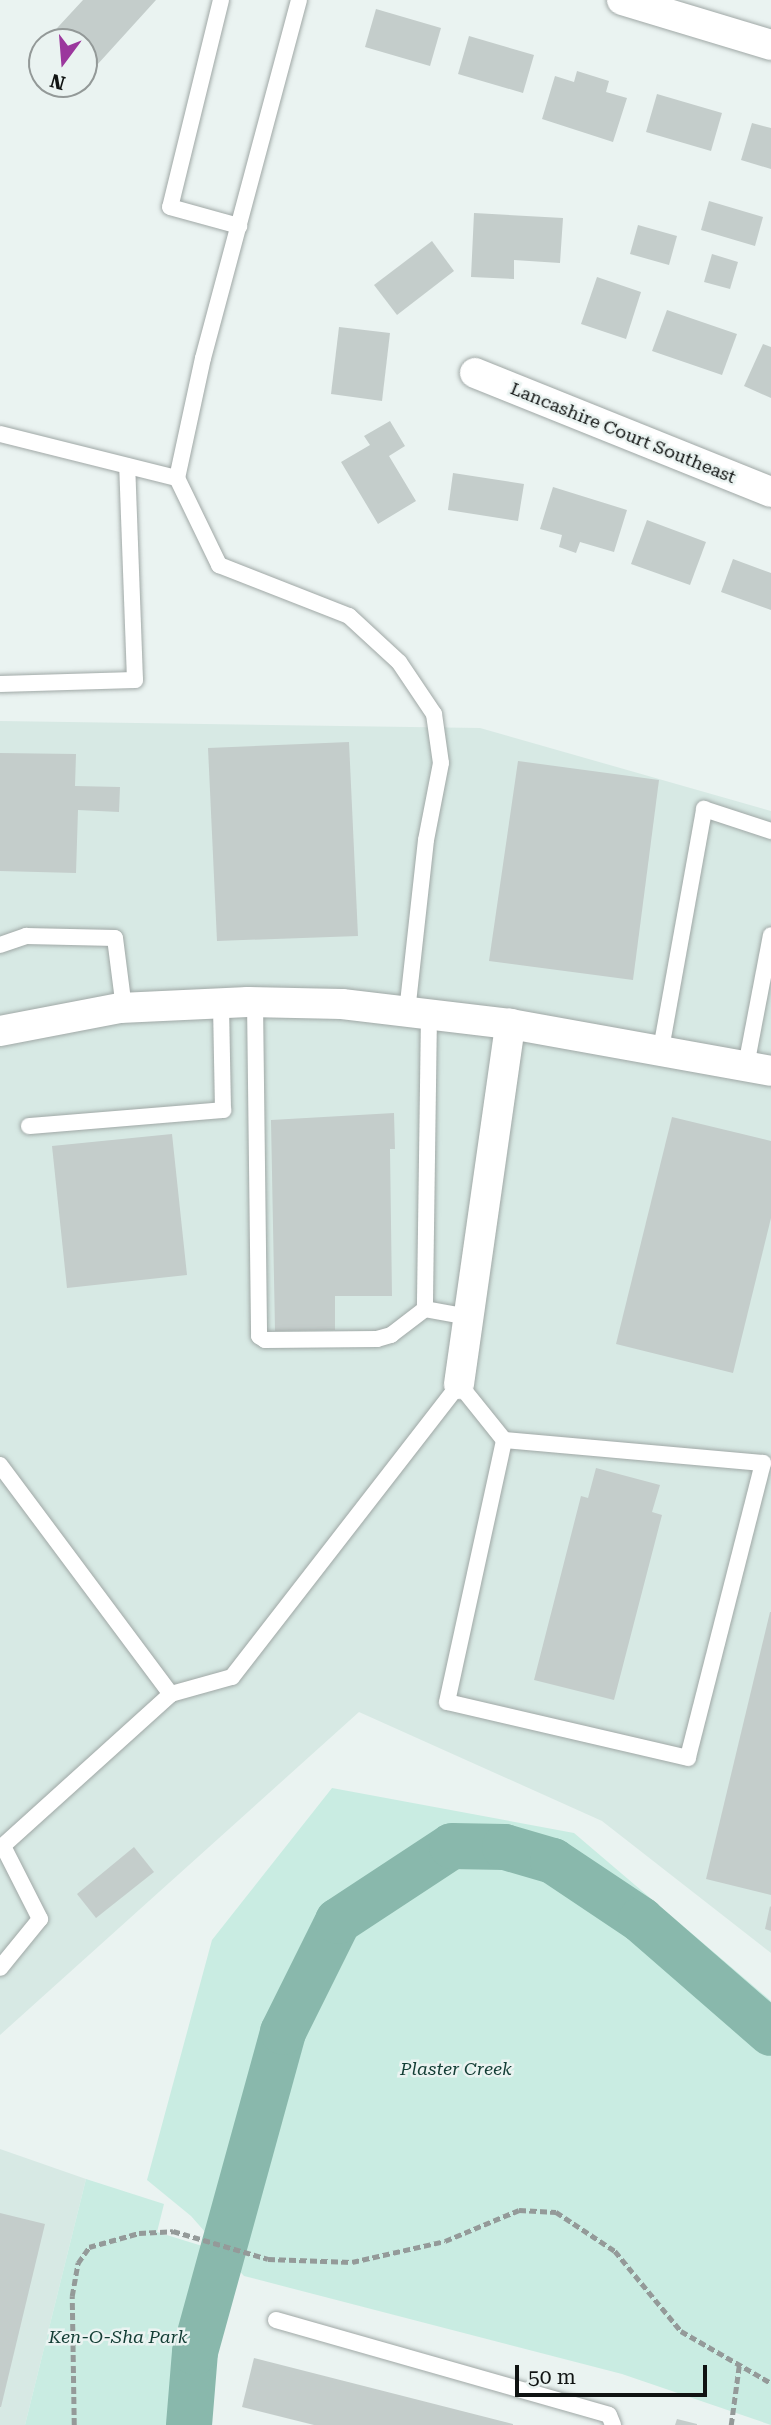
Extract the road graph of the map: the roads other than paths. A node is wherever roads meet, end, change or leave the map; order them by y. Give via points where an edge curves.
1 (220, 0) edge
2 (299, 0) edge
3 (622, 0) edge
4 (771, 45) edge
5 (239, 226) junction
6 (475, 373) dead end
7 (0, 434) edge
8 (127, 466) junction
9 (177, 478) junction
10 (771, 492) edge
11 (0, 684) edge
12 (771, 831) edge
13 (771, 935) edge
14 (0, 945) edge
15 (255, 1002) junction
16 (221, 1003) junction
17 (124, 1008) junction
18 (418, 1013) junction
19 (510, 1024) junction
20 (0, 1031) edge
21 (661, 1048) junction
22 (759, 1068) edge
23 (29, 1126) dead end
24 (425, 1309) junction
25 (468, 1317) junction
26 (459, 1384) junction
27 (504, 1440) junction
28 (0, 1465) edge
29 (172, 1694) junction
30 (0, 1968) edge
31 (276, 2320) dead end
32 (613, 2425) edge

1 - 5 lane via 170,207
2 - 5 lane
3 - 4 street
5 - 9 lane
6 - 10 street, Lancashire Court Southeast
7 - 8 lane
8 - 9 lane
8 - 11 lane via 135,680
9 - 18 lane via 219,565 349,616 399,662 434,714 441,763 426,840
12 - 21 lane via 704,809
13 - 22 lane
14 - 17 lane via 26,936 115,938
15 - 16 street
15 - 18 street via 342,1004
15 - 24 lane via 259,1336 265,1340 377,1339 391,1335
16 - 17 street
16 - 23 lane via 223,1110
17 - 20 street
18 - 19 street
18 - 24 lane
19 - 21 street
19 - 25 street
21 - 22 street
24 - 25 lane
25 - 26 street
26 - 27 lane
26 - 29 lane via 232,1677
27 - 27 lane via 763,1463 688,1758 447,1702
28 - 29 lane
29 - 30 lane via 3,1846 40,1919
31 - 32 lane via 609,2415

